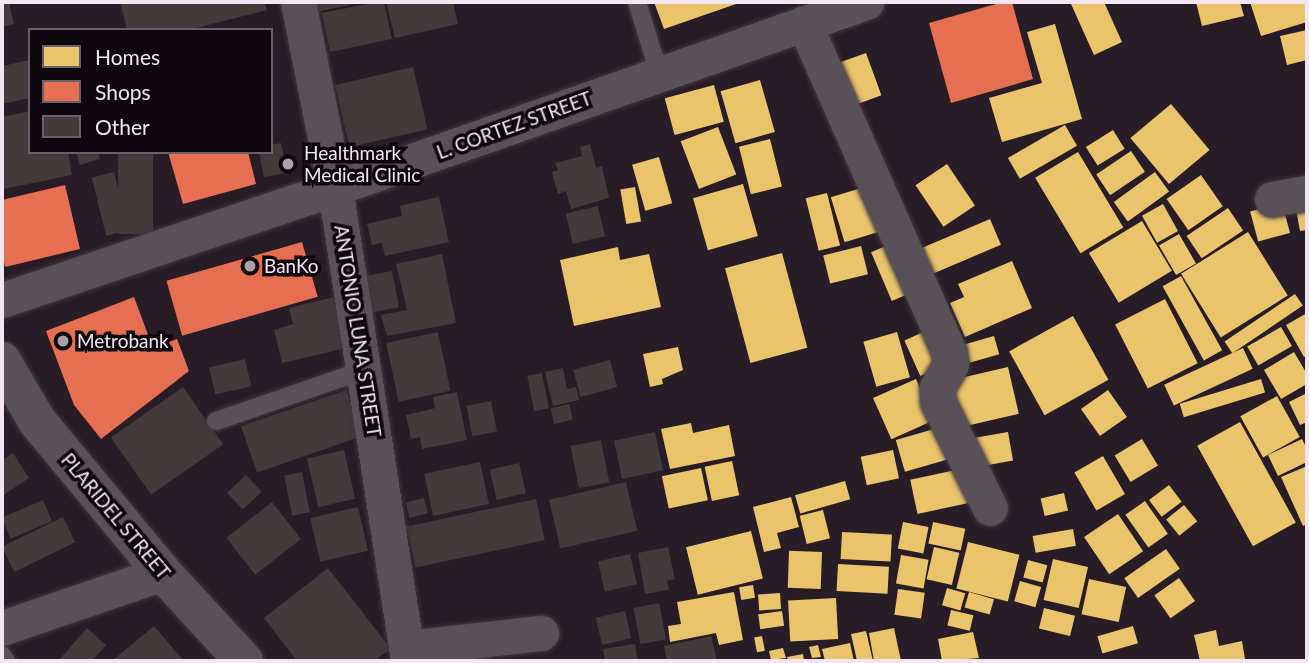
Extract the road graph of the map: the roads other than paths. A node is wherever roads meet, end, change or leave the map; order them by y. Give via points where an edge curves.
1 (299, 2) edge
2 (637, 2) edge
3 (866, 2) edge
4 (804, 23) junction
5 (659, 73) junction
6 (335, 188) junction
7 (1307, 193) edge
8 (1272, 199) dead end
9 (2, 300) edge
10 (2, 361) edge
11 (364, 370) junction
12 (216, 421) dead end
13 (990, 508) dead end
14 (163, 573) junction
15 (2, 628) edge
16 (541, 633) dead end
17 (2, 655) edge
18 (407, 655) edge
19 (6, 661) edge
20 (244, 661) edge

1 - 6 street, ANTONIO LUNA STREET
2 - 5 lane
3 - 4 street, L. CORTEZ STREET
4 - 5 street, L. CORTEZ STREET
4 - 13 street via 948,352 950,364 937,387 938,402
5 - 6 street, L. CORTEZ STREET
6 - 9 street, L. CORTEZ STREET
6 - 11 street, ANTONIO LUNA STREET
7 - 8 street
10 - 14 street, PLARIDEL STREET via 37,421
11 - 12 lane
11 - 18 street, ANTONIO LUNA STREET
14 - 15 street
14 - 20 street, PLARIDEL STREET
16 - 18 street
17 - 19 lane

